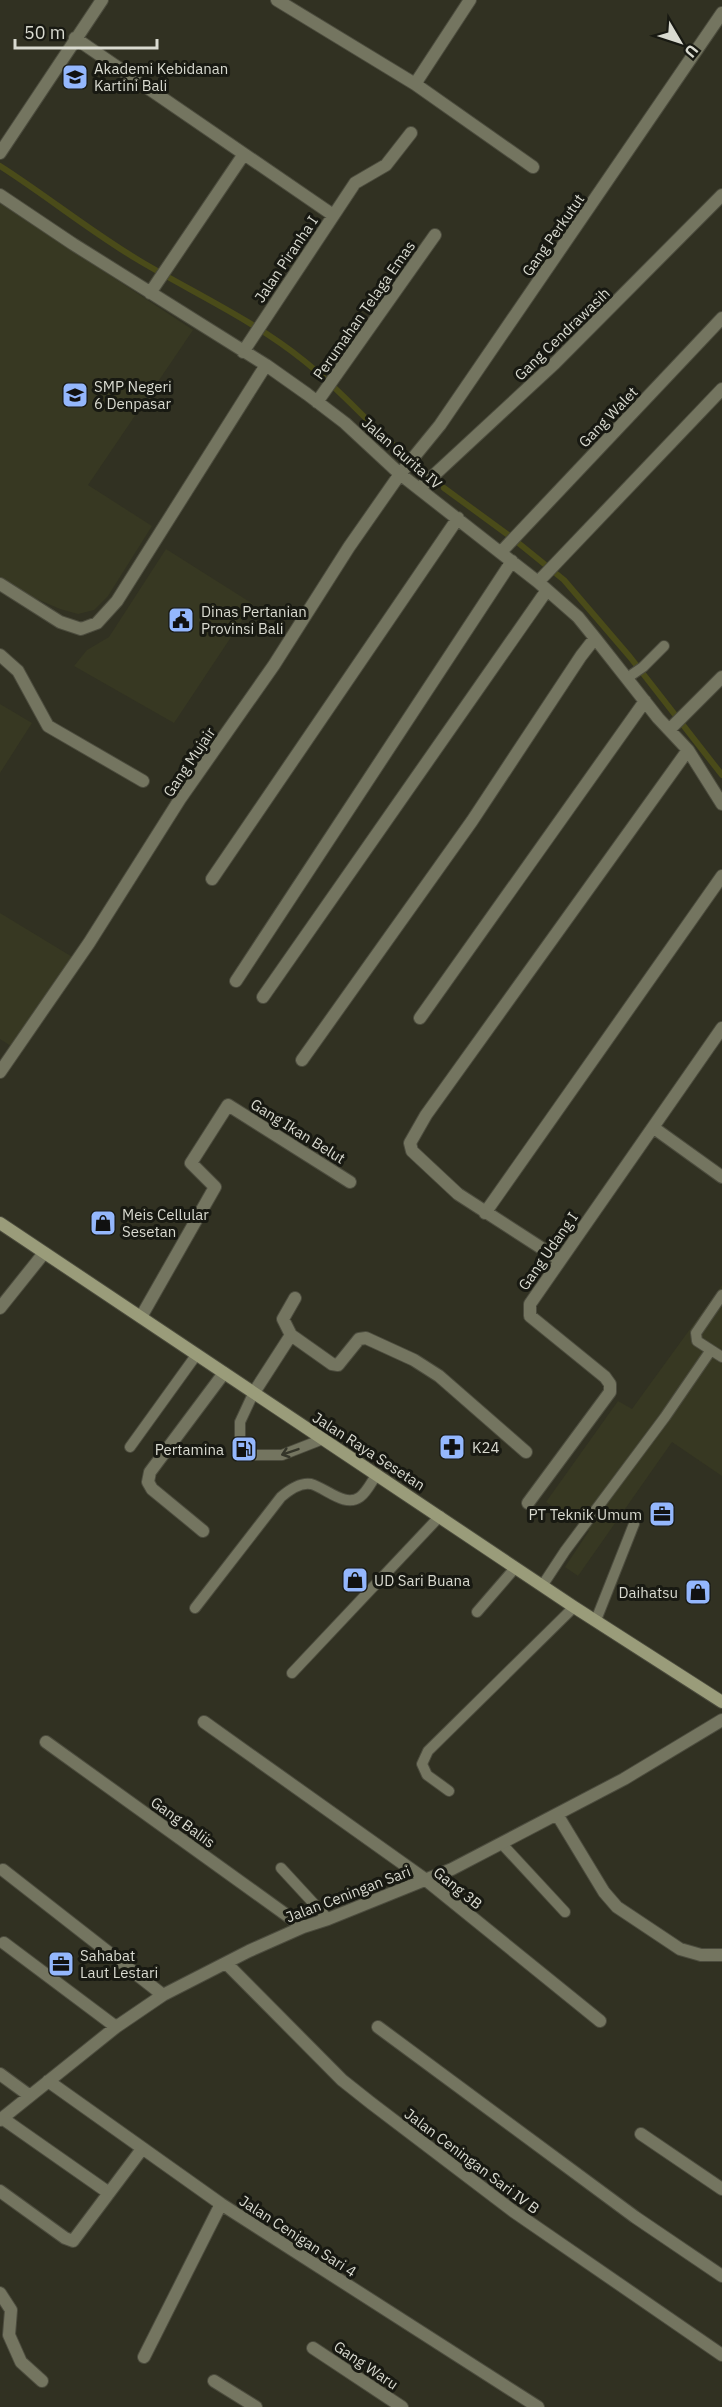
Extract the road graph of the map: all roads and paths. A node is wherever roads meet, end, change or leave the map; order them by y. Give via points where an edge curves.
1 (102, 0) edge
2 (277, 0) edge
3 (470, 0) edge
4 (722, 13) edge
5 (75, 38) junction
6 (415, 84) junction
7 (411, 133) dead end
8 (0, 153) edge
9 (244, 154) junction
10 (533, 167) dead end
11 (0, 195) edge
12 (722, 195) edge
13 (333, 215) junction
14 (435, 235) dead end
15 (153, 288) junction
16 (722, 318) edge
17 (244, 349) junction
18 (266, 365) junction
19 (722, 389) edge
20 (319, 400) junction
21 (402, 472) junction
22 (419, 489) junction
23 (458, 518) junction
24 (503, 549) junction
25 (512, 561) junction
26 (542, 584) junction
27 (0, 585) edge
28 (595, 638) junction
29 (664, 646) dead end
30 (0, 655) edge
31 (635, 673) junction
32 (722, 677) edge
33 (645, 701) junction
34 (679, 721) junction
35 (688, 750) junction
36 (143, 781) dead end
37 (722, 804) edge
38 (722, 876) edge
39 (212, 879) dead end
40 (236, 981) dead end
41 (263, 997) dead end
42 (420, 1018) dead end
43 (722, 1028) edge
44 (302, 1060) dead end
45 (0, 1072) edge
46 (654, 1128) junction
47 (722, 1177) edge
48 (350, 1182) dead end
49 (485, 1213) junction
50 (0, 1223) edge
51 (44, 1252) junction
52 (560, 1260) junction
53 (722, 1295) edge
54 (295, 1298) dead end
55 (0, 1308) edge
56 (141, 1317) junction
57 (291, 1335) junction
58 (711, 1350) junction
59 (197, 1354) junction
60 (722, 1358) edge
61 (224, 1372) junction
62 (253, 1394) junction
63 (240, 1436) dead end
64 (323, 1439) junction
65 (130, 1447) dead end
66 (526, 1452) dead end
67 (255, 1455) dead end
68 (377, 1474) junction
69 (528, 1503) dead end
70 (440, 1516) junction
71 (634, 1524) dead end
72 (202, 1531) dead end
73 (515, 1568) junction
74 (542, 1586) junction
75 (574, 1607) junction
76 (195, 1608) dead end
77 (477, 1612) dead end
78 (596, 1620) junction
79 (292, 1673) dead end
80 (722, 1702) edge
81 (722, 1720) edge
82 (204, 1722) dead end
83 (46, 1742) dead end
84 (449, 1791) dead end
85 (558, 1815) junction
86 (502, 1844) junction
87 (281, 1868) dead end
88 (3, 1870) dead end
89 (426, 1880) junction
90 (565, 1912) dead end
91 (328, 1919) junction
92 (303, 1927) junction
93 (4, 1943) dead end
94 (722, 1955) edge
95 (227, 1964) junction
96 (163, 1995) junction
97 (600, 2021) dead end
98 (116, 2027) junction
99 (378, 2027) dead end
100 (0, 2074) edge
101 (48, 2081) junction
102 (30, 2096) junction
103 (1, 2119) edge
104 (641, 2134) dead end
105 (142, 2149) junction
106 (722, 2189) edge
107 (0, 2192) edge
108 (109, 2193) junction
109 (220, 2204) junction
110 (722, 2276) edge
111 (0, 2293) edge
112 (313, 2348) dead end
113 (722, 2355) edge
114 (144, 2357) dead end
115 (42, 2381) dead end
116 (214, 2381) dead end
117 (256, 2407) edge
118 (402, 2407) edge
119 (538, 2407) edge

1 - 5 street
2 - 6 street
3 - 6 street
4 - 21 street, Gang Perkutut via 419,453
5 - 8 street
5 - 9 street
6 - 10 street
7 - 13 street, Jalan Piranha I via 386,165 356,183
9 - 13 street
9 - 15 street
11 - 15 street, Jalan Gurita IV
12 - 22 street, Gang Cendrawasih via 555,363
13 - 17 street, Jalan Piranha I
14 - 20 street, Perumahan Telaga Emas
15 - 17 street, Jalan Gurita IV
16 - 24 street, Gang Walet
17 - 18 street, Jalan Gurita IV
18 - 20 street, Jalan Gurita IV
18 - 27 street via 117,602 97,623 81,629 60,622
19 - 26 street
20 - 21 street, Jalan Gurita IV
21 - 22 street, Jalan Gurita IV
21 - 45 street, Gang Mujair
22 - 23 street, Jalan Gurita IV
23 - 24 street, Jalan Gurita IV
23 - 39 street
24 - 25 street, Jalan Gurita IV
25 - 26 street, Jalan Gurita IV
25 - 40 street
26 - 28 street, Jalan Gurita IV
26 - 41 street
28 - 31 street, Jalan Gurita IV
28 - 44 street via 472,821
29 - 31 lane
30 - 36 street via 18,671 48,726
31 - 33 street, Jalan Gurita IV
32 - 34 street
33 - 34 street, Jalan Gurita IV
33 - 42 street
34 - 35 street, Jalan Gurita IV
35 - 37 street, Jalan Gurita IV
35 - 49 street via 410,1143 412,1151 458,1194
38 - 49 street
43 - 46 street, Gang Udang I
46 - 47 street
46 - 52 street, Gang Udang I
48 - 56 street, Gang Ikan Belut via 228,1105 191,1163 214,1187
49 - 52 street
50 - 51 main road, Jalan Raya Sesetan
51 - 55 street
51 - 56 main road, Jalan Raya Sesetan
52 - 69 street, Gang Udang I via 530,1304 530,1316 605,1377 610,1392
53 - 58 lane via 696,1333 697,1341
54 - 57 street via 284,1319
56 - 59 main road, Jalan Raya Sesetan
57 - 62 street
57 - 66 street via 332,1364 341,1363 352,1346 366,1338 414,1360 439,1376
58 - 60 lane
58 - 74 lane
59 - 61 main road, Jalan Raya Sesetan
59 - 65 lane
61 - 62 main road, Jalan Raya Sesetan
61 - 72 street via 150,1472 147,1482
62 - 63 lane via 240,1422
62 - 64 main road, Jalan Raya Sesetan
64 -> 67 lane via 282,1455
64 - 68 main road, Jalan Raya Sesetan
68 - 70 main road, Jalan Raya Sesetan
68 - 76 lane via 362,1496 352,1501 310,1484 294,1487 281,1497
70 - 73 main road, Jalan Raya Sesetan
70 - 79 lane
71 - 78 lane
73 - 74 main road, Jalan Raya Sesetan
73 - 77 lane
74 - 75 main road, Jalan Raya Sesetan
75 - 78 main road, Jalan Raya Sesetan
75 - 84 lane via 428,1751 422,1764 427,1776
78 - 80 main road, Jalan Raya Sesetan
81 - 85 street, Jalan Ceningan Sari
82 - 89 street, Gang 3B
83 - 92 street, Gang Baliis
85 - 86 street, Jalan Ceningan Sari
85 - 94 street via 617,1907 680,1949
86 - 89 street, Jalan Ceningan Sari
86 - 90 lane
87 - 91 lane
88 - 96 street
89 - 91 street, Jalan Ceningan Sari
89 - 97 street, Gang 3B
91 - 92 street, Jalan Ceningan Sari
92 - 95 street, Jalan Ceningan Sari
93 - 98 street
95 - 96 street, Jalan Ceningan Sari
95 - 113 street, Jalan Ceningan Sari IV B via 342,2080 371,2103 513,2211
96 - 98 street, Jalan Ceningan Sari
98 - 101 street, Jalan Ceningan Sari
99 - 110 street via 635,2217
100 - 102 street
101 - 102 street, Jalan Ceningan Sari
101 - 105 street, Jalan Cenigan Sari 4
102 - 103 street, Jalan Ceningan Sari
103 - 108 street
104 - 106 street
105 - 108 street
105 - 109 street, Jalan Cenigan Sari 4
107 - 108 street via 73,2241
109 - 114 street
109 - 119 street, Jalan Cenigan Sari 4
111 - 115 street via 11,2310 9,2335 21,2362
112 - 118 street, Gang Waru
116 - 117 street

